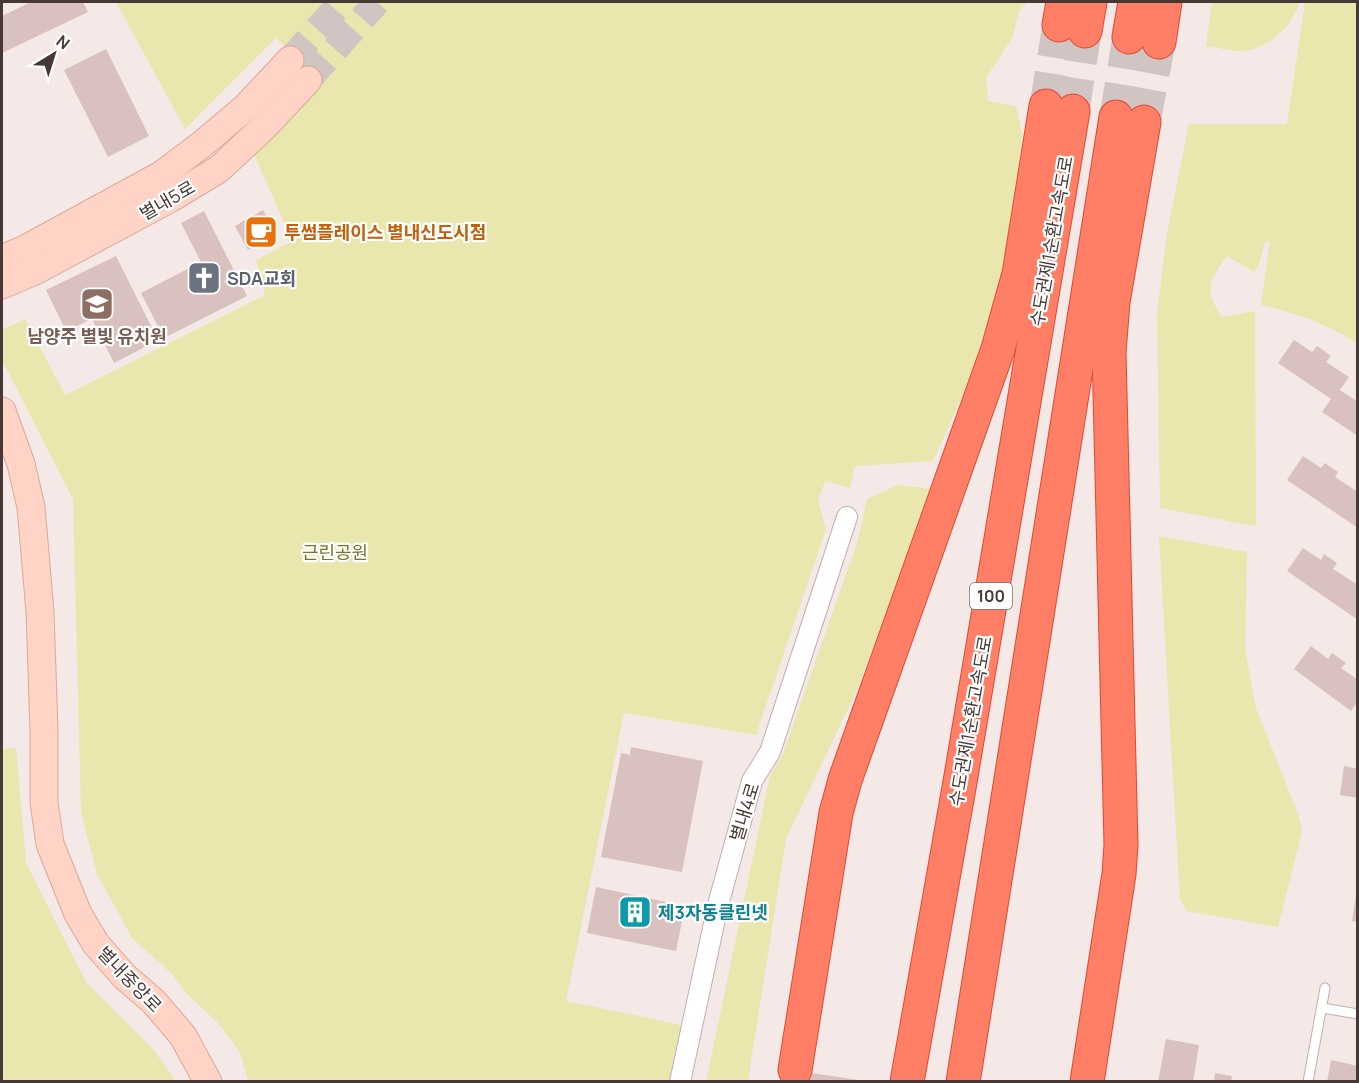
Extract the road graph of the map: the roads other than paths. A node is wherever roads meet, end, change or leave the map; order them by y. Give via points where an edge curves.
1 (1135, 2) edge
2 (1165, 2) edge
3 (290, 60) tunnel mouth
4 (308, 80) tunnel mouth
5 (2, 259) edge
6 (2, 285) edge
7 (2, 411) edge
8 (847, 517) dead end
9 (1325, 988) dead end
10 (1322, 1008) junction
11 (1358, 1014) edge
12 (795, 1070) dead end
13 (208, 1082) edge
14 (680, 1082) edge
15 (908, 1082) edge
16 (963, 1082) edge
17 (1087, 1082) edge
18 (1308, 1082) edge

1 - 2 highway via 1144,40
3 - 5 street, 별내5로 via 246,107 160,175
4 - 6 street, 별내5로 via 219,169 173,198
7 - 13 street, 별내중앙로 via 31,507 40,612 44,802 50,844 64,882 96,944 183,1036
8 - 14 street, 별내4로 via 770,752 752,781 718,905
9 - 10 lane
10 - 11 lane
10 - 18 lane
12 - 15 highway, 수도권제1순환고속도로 / 100 via 836,813 845,780 998,349 1059,109 964,758
16 - 17 highway, 100 via 1130,119 1109,352 1121,845

